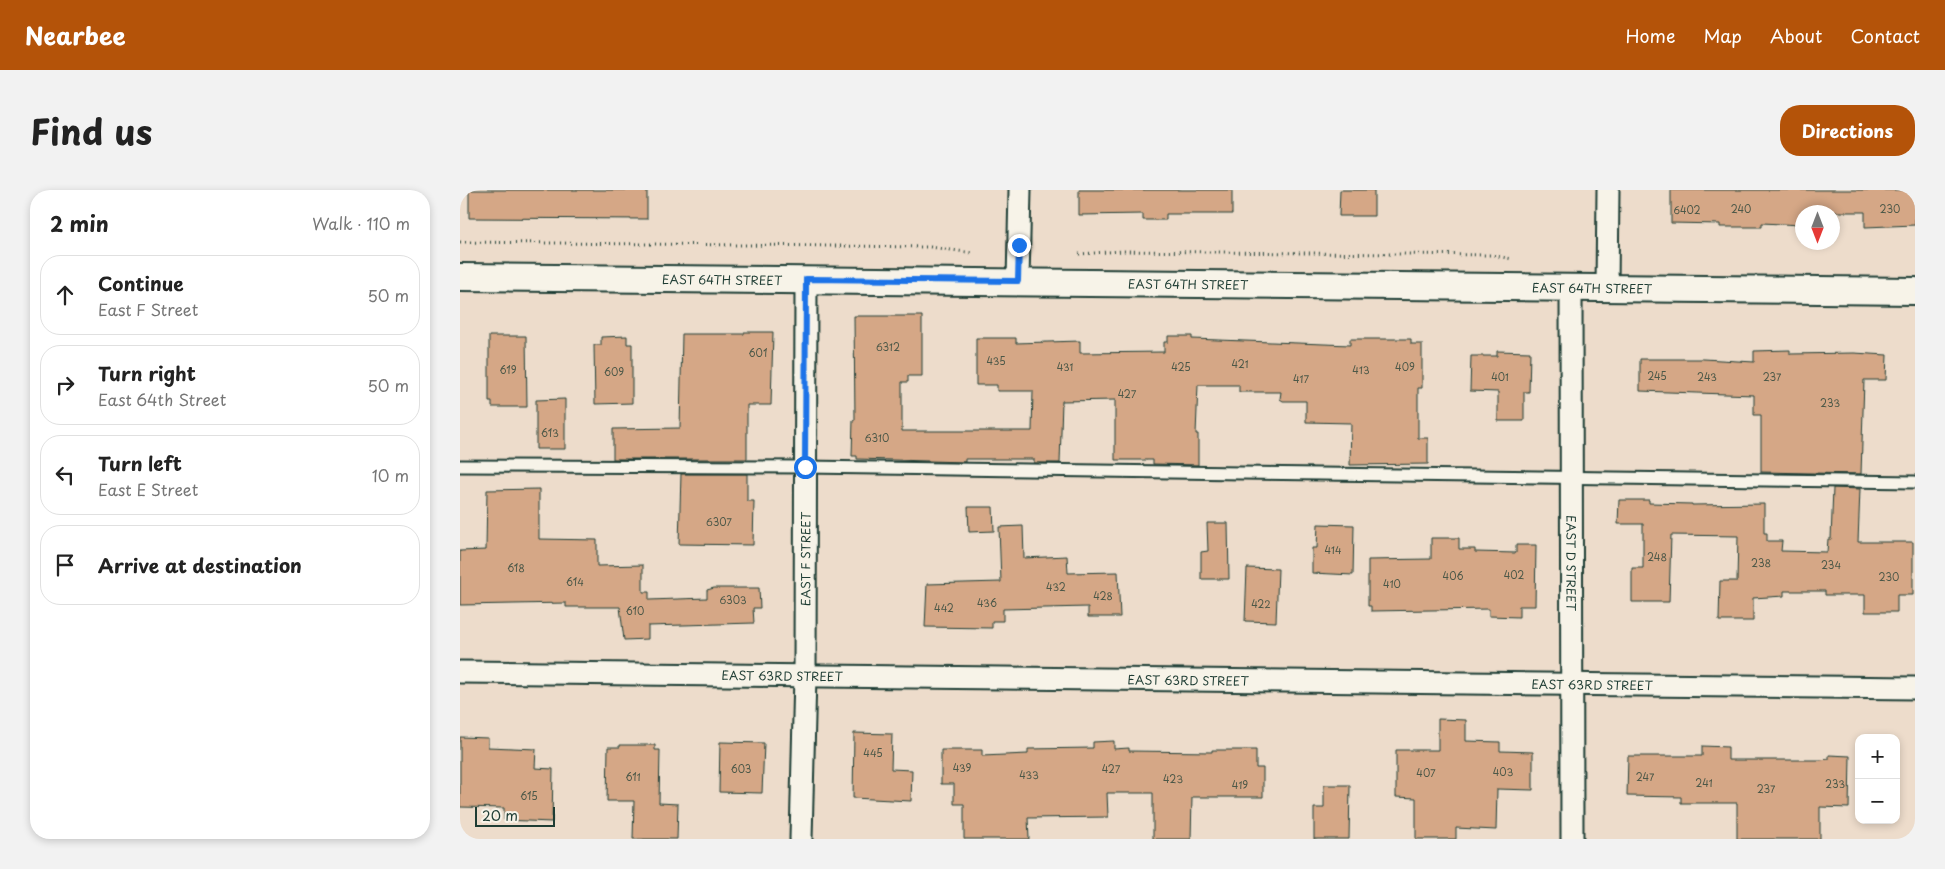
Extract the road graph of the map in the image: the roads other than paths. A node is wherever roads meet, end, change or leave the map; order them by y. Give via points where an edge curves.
1 (1020, 190) edge
2 (1608, 190) edge
3 (460, 277) edge
4 (806, 279) junction
5 (1018, 281) junction
6 (1571, 288) junction
7 (1607, 288) junction
8 (1915, 291) edge
9 (460, 466) edge
10 (805, 467) junction
11 (1571, 477) junction
12 (1915, 482) edge
13 (460, 672) edge
14 (805, 675) junction
15 (1571, 683) junction
16 (1915, 688) edge
17 (801, 839) edge
18 (1572, 839) edge

1 - 5 street
2 - 7 street
3 - 4 street, EAST 64TH STREET
4 - 5 street, EAST 64TH STREET
4 - 10 street, EAST F STREET
5 - 6 street, EAST 64TH STREET
6 - 7 street, EAST 64TH STREET
6 - 11 street, EAST D STREET
7 - 8 street, EAST 64TH STREET
9 - 10 lane
10 - 11 lane
10 - 14 street, EAST F STREET
11 - 12 lane
11 - 15 street, EAST D STREET
13 - 14 street, EAST 63RD STREET
14 - 15 street, EAST 63RD STREET
14 - 17 street, EAST F STREET
15 - 16 street, EAST 63RD STREET
15 - 18 street, EAST D STREET

